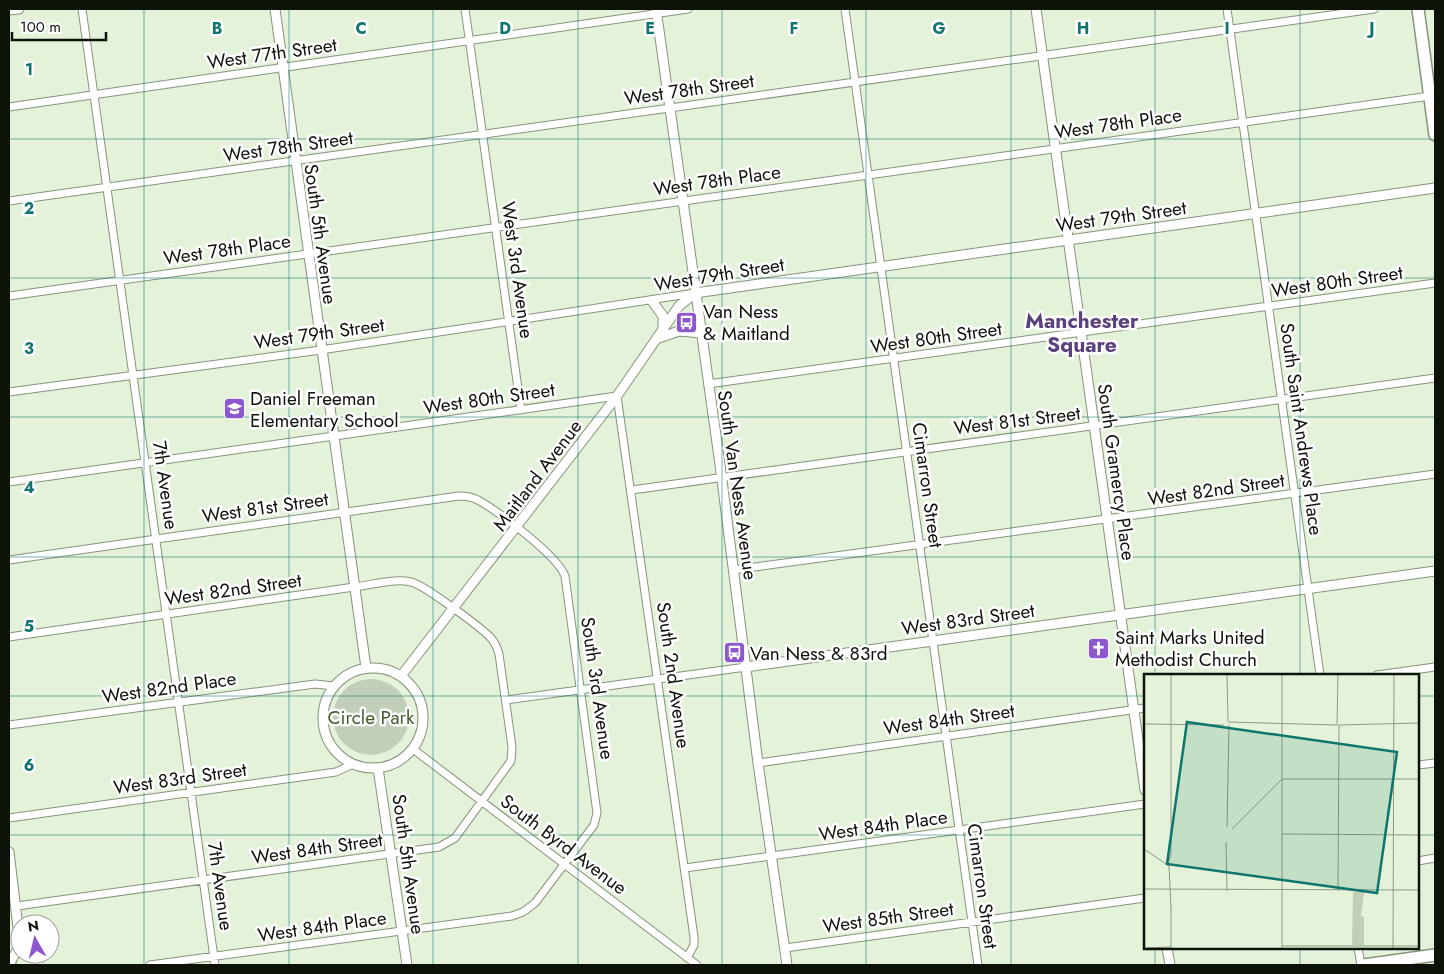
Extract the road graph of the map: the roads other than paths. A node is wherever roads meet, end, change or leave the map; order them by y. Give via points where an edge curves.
1 (19, 9) edge
2 (82, 9) edge
3 (465, 9) edge
4 (688, 9) edge
5 (846, 9) edge
6 (1036, 9) edge
7 (1227, 9) edge
8 (1374, 9) edge
9 (1418, 9) edge
10 (9, 10) edge
11 (274, 10) edge
12 (656, 11) edge
13 (1230, 29) junction
14 (469, 40) junction
15 (1043, 56) junction
16 (282, 68) junction
17 (856, 82) junction
18 (95, 96) junction
19 (1430, 96) junction
20 (9, 107) edge
21 (669, 108) junction
22 (1243, 123) junction
23 (483, 135) junction
24 (1435, 135) edge
25 (1056, 148) junction
26 (295, 161) junction
27 (868, 174) junction
28 (107, 188) junction
29 (1435, 188) edge
30 (682, 201) junction
31 (9, 202) edge
32 (1256, 214) junction
33 (496, 227) junction
34 (1069, 240) junction
35 (308, 254) junction
36 (882, 266) junction
37 (120, 280) junction
38 (1435, 283) edge
39 (695, 293) junction
40 (9, 296) edge
41 (652, 301) junction
42 (1269, 307) junction
43 (508, 322) junction
44 (701, 333) junction
45 (1082, 333) junction
46 (659, 337) junction
47 (321, 350) junction
48 (894, 359) junction
49 (133, 375) junction
50 (1435, 378) edge
51 (708, 384) junction
52 (9, 392) edge
53 (617, 396) junction
54 (1282, 400) junction
55 (521, 410) junction
56 (1095, 426) junction
57 (334, 436) junction
58 (906, 451) junction
59 (146, 462) junction
60 (1435, 474) edge
61 (721, 478) junction
62 (9, 482) edge
63 (632, 490) junction
64 (1295, 494) junction
65 (344, 512) junction
66 (1108, 520) junction
67 (516, 528) junction
68 (157, 539) junction
69 (919, 545) junction
70 (9, 560) edge
71 (733, 570) junction
72 (1435, 570) edge
73 (354, 587) junction
74 (1308, 588) junction
75 (454, 609) junction
76 (1121, 614) junction
77 (168, 615) junction
78 (9, 637) edge
79 (933, 641) junction
80 (746, 667) junction
81 (1435, 667) edge
82 (366, 668) junction
83 (1320, 674) edge
84 (1384, 674) edge
85 (401, 676) junction
86 (658, 678) junction
87 (334, 686) junction
88 (582, 689) junction
89 (506, 700) junction
90 (179, 702) junction
91 (1144, 708) edge
92 (1134, 710) junction
93 (9, 725) edge
94 (946, 736) junction
95 (413, 749) junction
96 (758, 763) junction
97 (1435, 763) edge
98 (353, 764) junction
99 (1419, 765) edge
100 (378, 768) junction
101 (1144, 783) edge
102 (191, 793) junction
103 (482, 803) junction
104 (1144, 804) edge
105 (9, 818) edge
106 (959, 831) junction
107 (9, 852) edge
108 (392, 855) junction
109 (772, 856) junction
110 (1435, 858) edge
111 (1419, 861) edge
112 (565, 865) junction
113 (685, 868) junction
114 (204, 880) junction
115 (1144, 898) edge
116 (17, 906) junction
117 (18, 914) edge
118 (972, 921) junction
119 (402, 932) junction
120 (785, 948) junction
121 (1167, 949) edge
122 (1358, 949) edge
123 (1435, 955) edge
124 (214, 957) junction
125 (687, 958) junction
126 (150, 965) edge
127 (215, 965) edge
128 (407, 965) edge
129 (697, 965) edge
130 (787, 965) edge
131 (978, 965) edge
132 (1170, 965) edge
133 (1362, 965) edge

1 - 10 street
2 - 18 street, 7th Avenue
3 - 14 street
4 - 12 street, West 77th Street
5 - 17 street, Cimarron Street
6 - 15 street, South Gramercy Place
7 - 13 street, South Saint Andrews Place
8 - 13 street, West 78th Street
9 - 19 main road
11 - 16 street, South 5th Avenue
12 - 14 street, West 77th Street
12 - 21 street, South Van Ness Avenue
13 - 15 street, West 78th Street
13 - 22 street, South Saint Andrews Place
14 - 16 street, West 77th Street
14 - 23 street
15 - 17 street, West 78th Street
15 - 25 street, South Gramercy Place
16 - 18 street, West 77th Street
16 - 26 street, South 5th Avenue
17 - 21 street, West 78th Street
17 - 27 street, Cimarron Street
18 - 20 street, West 77th Street
18 - 28 street, 7th Avenue
19 - 22 street, West 78th Place
19 - 24 main road
21 - 23 street, West 78th Street
21 - 30 street, South Van Ness Avenue
22 - 25 street, West 78th Place
22 - 32 street, South Saint Andrews Place
23 - 26 street, West 78th Street
23 - 33 street, West 3rd Avenue
25 - 27 street, West 78th Place
25 - 34 street, South Gramercy Place
26 - 28 street, West 78th Street
26 - 35 street, South 5th Avenue
27 - 30 street, West 78th Place
27 - 36 street, Cimarron Street
28 - 31 street, West 78th Street
28 - 37 street, 7th Avenue
29 - 32 street, West 79th Street
30 - 33 street, West 78th Place
30 - 39 street, South Van Ness Avenue
32 - 34 street, West 79th Street
32 - 42 street, South Saint Andrews Place
33 - 35 street, West 78th Place
33 - 43 street, West 3rd Avenue
34 - 36 street, West 79th Street
34 - 45 street, South Gramercy Place
35 - 37 street, West 78th Place
35 - 47 street, South 5th Avenue
36 - 39 street, West 79th Street
36 - 48 street, Cimarron Street
37 - 40 street, West 78th Place
37 - 49 street, 7th Avenue
38 - 42 street, West 80th Street
39 - 41 street, West 79th Street
39 - 44 street, South Van Ness Avenue
39 - 46 street, Maitland Avenue via 679,306
41 - 43 street, West 79th Street
41 - 46 street via 663,316
42 - 45 street, West 80th Street
42 - 54 street, South Saint Andrews Place
43 - 47 street, West 79th Street
43 - 55 street, West 3rd Avenue
44 - 46 street via 675,331
44 - 51 street, South Van Ness Avenue
45 - 48 street, West 80th Street
45 - 56 street, South Gramercy Place
46 - 53 street, Maitland Avenue
47 - 49 street, West 79th Street
47 - 57 street, South 5th Avenue
48 - 51 street, West 80th Street
48 - 58 street, Cimarron Street
49 - 52 street, West 79th Street
49 - 59 street, 7th Avenue
50 - 54 street, West 81st Street
51 - 61 street, South Van Ness Avenue
53 - 55 street, West 80th Street
53 - 63 street, South 2nd Avenue
53 - 67 street, Maitland Avenue
54 - 56 street, West 81st Street
54 - 64 street, South Saint Andrews Place
55 - 57 street, West 80th Street
56 - 58 street, West 81st Street
56 - 66 street, South Gramercy Place
57 - 59 street, West 80th Street
57 - 65 street, South 5th Avenue
58 - 61 street, West 81st Street
58 - 69 street, Cimarron Street
59 - 62 street, West 80th Street
59 - 68 street, 7th Avenue
60 - 64 street, West 82nd Street
61 - 63 street, West 81st Street
61 - 71 street, South Van Ness Avenue
63 - 86 street, South 2nd Avenue
64 - 66 street, West 82nd Street
64 - 74 street, South Saint Andrews Place
65 - 67 street, West 81st Street via 466,496 478,500
65 - 68 street, West 81st Street
65 - 73 street, South 5th Avenue
66 - 69 street, West 82nd Street
66 - 76 street, South Gramercy Place
67 - 75 street, Maitland Avenue
67 - 88 street, South 3rd Avenue via 555,559 563,570
68 - 70 street, West 81st Street
68 - 77 street, 7th Avenue
69 - 71 street, West 82nd Street
69 - 79 street, Cimarron Street
71 - 80 street, South Van Ness Avenue
72 - 74 street, West 83rd Street
73 - 75 street, West 82nd Street via 414,582
73 - 77 street, West 82nd Street
73 - 82 street, South 5th Avenue
74 - 76 street, West 83rd Street
74 - 83 street, South Saint Andrews Place
75 - 85 street, Maitland Avenue
75 - 89 street, West 82nd Street via 496,644
76 - 79 street, West 83rd Street
76 - 92 street, South Gramercy Place
77 - 78 street, West 82nd Street
77 - 90 street, 7th Avenue
79 - 80 street, West 83rd Street
79 - 94 street, Cimarron Street
80 - 86 street, West 83rd Street
80 - 96 street, South Van Ness Avenue
81 - 84 street
82 - 85 street via 384,669
82 - 87 street
85 - 95 street via 416,691 423,710 422,730
86 - 88 street, West 83rd Street
86 - 113 street, South 2nd Avenue
87 - 90 street, West 82nd Place via 315,684
87 - 98 street via 324,707 324,730 335,750
88 - 89 street, West 83rd Street
88 - 112 street, South 3rd Avenue via 597,813 594,825
89 - 103 street, West 84th Street via 511,762
90 - 93 street, West 82nd Place
90 - 102 street, 7th Avenue
91 - 92 street, West 84th Street
92 - 94 street, West 84th Street
92 - 101 street, South Gramercy Place
94 - 96 street, West 84th Street
94 - 106 street, Cimarron Street
95 - 100 street via 393,764
95 - 103 street, South Byrd Avenue
96 - 109 street, South Van Ness Avenue
97 - 99 street
98 - 100 street
98 - 102 street, West 83rd Street via 336,772
100 - 108 street, South 5th Avenue
102 - 105 street, West 83rd Street
102 - 114 street, 7th Avenue
103 - 108 street, West 84th Street via 446,845
103 - 112 street, South Byrd Avenue
104 - 106 street, West 84th Place
106 - 109 street, West 84th Place
106 - 118 street, Cimarron Street
107 - 116 street
108 - 114 street, West 84th Street
108 - 119 street, South 5th Avenue
109 - 113 street, West 84th Place
109 - 120 street, South Van Ness Avenue
110 - 111 street
112 - 119 street, West 84th Place via 535,903 523,912
112 - 125 street, South Byrd Avenue
113 - 125 street, South 2nd Avenue via 694,937 694,945
114 - 116 street, West 84th Street
114 - 124 street, 7th Avenue
115 - 118 street, West 85th Street
116 - 117 street
118 - 120 street, West 85th Street
118 - 131 street, Cimarron Street
119 - 124 street, West 84th Place
119 - 128 street, South 5th Avenue
120 - 130 street, South Van Ness Avenue
121 - 132 street
122 - 133 street
123 - 133 main road
124 - 126 street, West 84th Place
124 - 127 street, 7th Avenue
125 - 129 street, South Byrd Avenue

